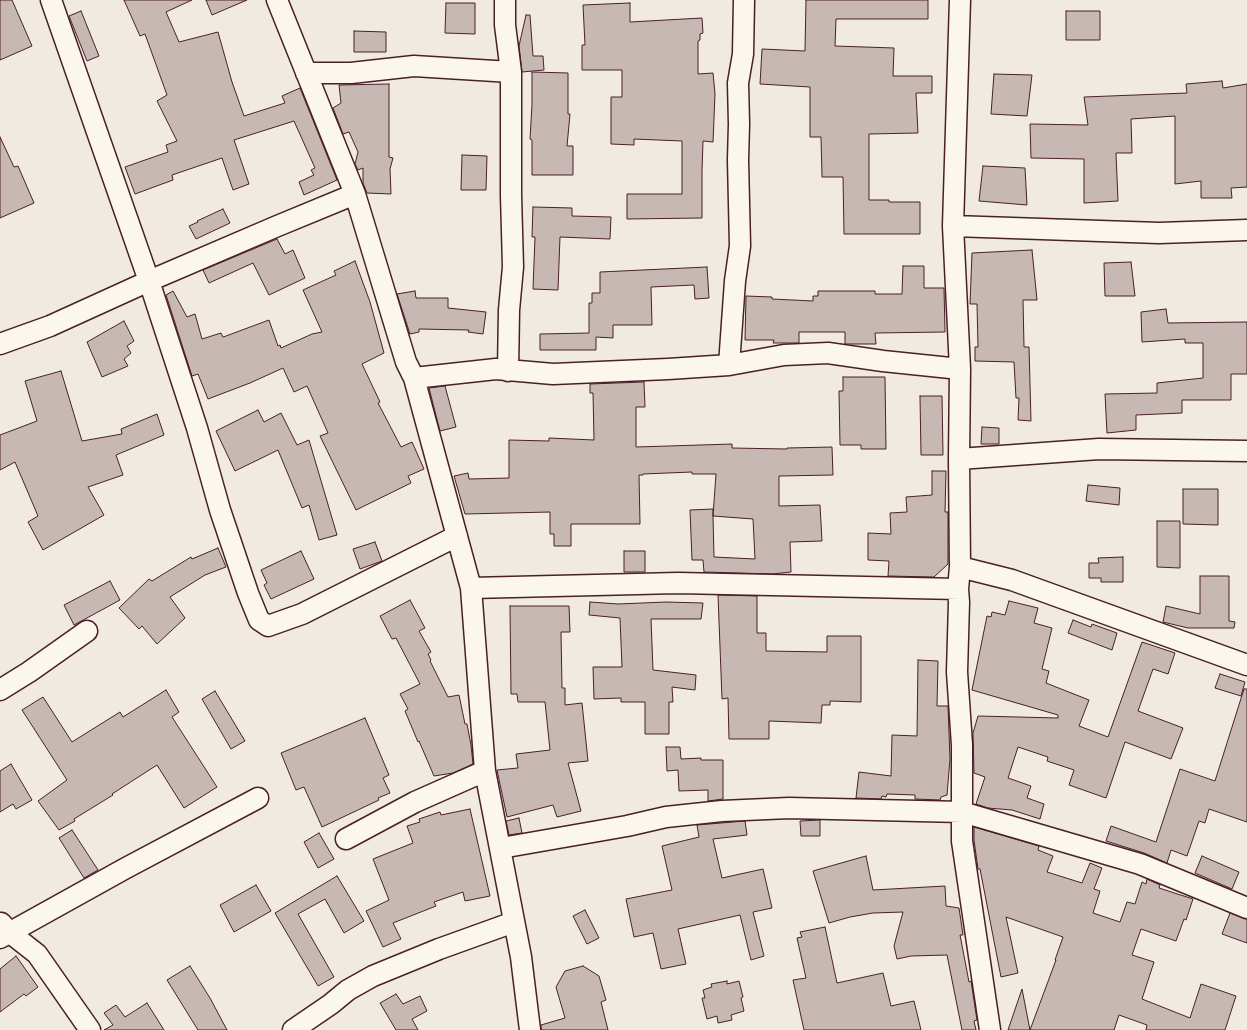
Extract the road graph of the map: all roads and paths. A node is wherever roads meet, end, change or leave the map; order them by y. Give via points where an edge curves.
1 (51, 0) edge
2 (277, 0) edge
3 (505, 0) edge
4 (744, 0) edge
5 (960, 0) edge
6 (511, 72) junction
7 (306, 73) junction
8 (355, 194) junction
9 (953, 226) junction
10 (1247, 230) edge
11 (149, 281) junction
12 (0, 344) edge
13 (729, 364) junction
14 (960, 369) junction
15 (508, 371) junction
16 (414, 378) junction
17 (1247, 451) edge
18 (959, 459) junction
19 (458, 536) junction
20 (960, 567) junction
21 (470, 588) junction
22 (958, 589) junction
23 (87, 631) dead end
24 (1247, 665) edge
25 (0, 690) edge
26 (485, 771) junction
27 (258, 798) dead end
28 (962, 812) junction
29 (346, 839) dead end
30 (500, 848) junction
31 (1247, 908) edge
32 (514, 922) junction
33 (3, 930) edge
34 (90, 1030) edge
35 (293, 1030) edge
36 (530, 1030) edge
37 (990, 1030) edge

1 - 11 street
2 - 7 street
3 - 6 street via 505,25
4 - 13 street via 743,54 738,83 740,246
5 - 9 street
6 - 7 street via 414,66 351,73
6 - 15 street via 513,267
7 - 8 street
8 - 11 street
8 - 16 street via 406,362
9 - 10 street via 1158,233
9 - 14 street
11 - 12 street via 50,326
11 - 19 street via 197,428 220,510 259,620 268,626 302,614
13 - 14 street via 784,355 828,353
13 - 15 street via 554,374
14 - 18 street
15 - 16 street via 496,369
16 - 19 street
17 - 18 street via 1099,449
18 - 20 street
19 - 21 street
20 - 22 street
20 - 24 street via 1012,580
21 - 22 street via 678,583
21 - 26 street
22 - 28 street via 957,672 962,745
23 - 25 street
26 - 29 street via 415,802
26 - 30 street
27 - 33 street
28 - 30 street via 789,808 722,811 666,817
28 - 31 street via 1140,864
28 - 37 street via 962,841
30 - 32 street
32 - 35 street via 373,976 348,990
32 - 36 street
33 - 34 street via 37,954

